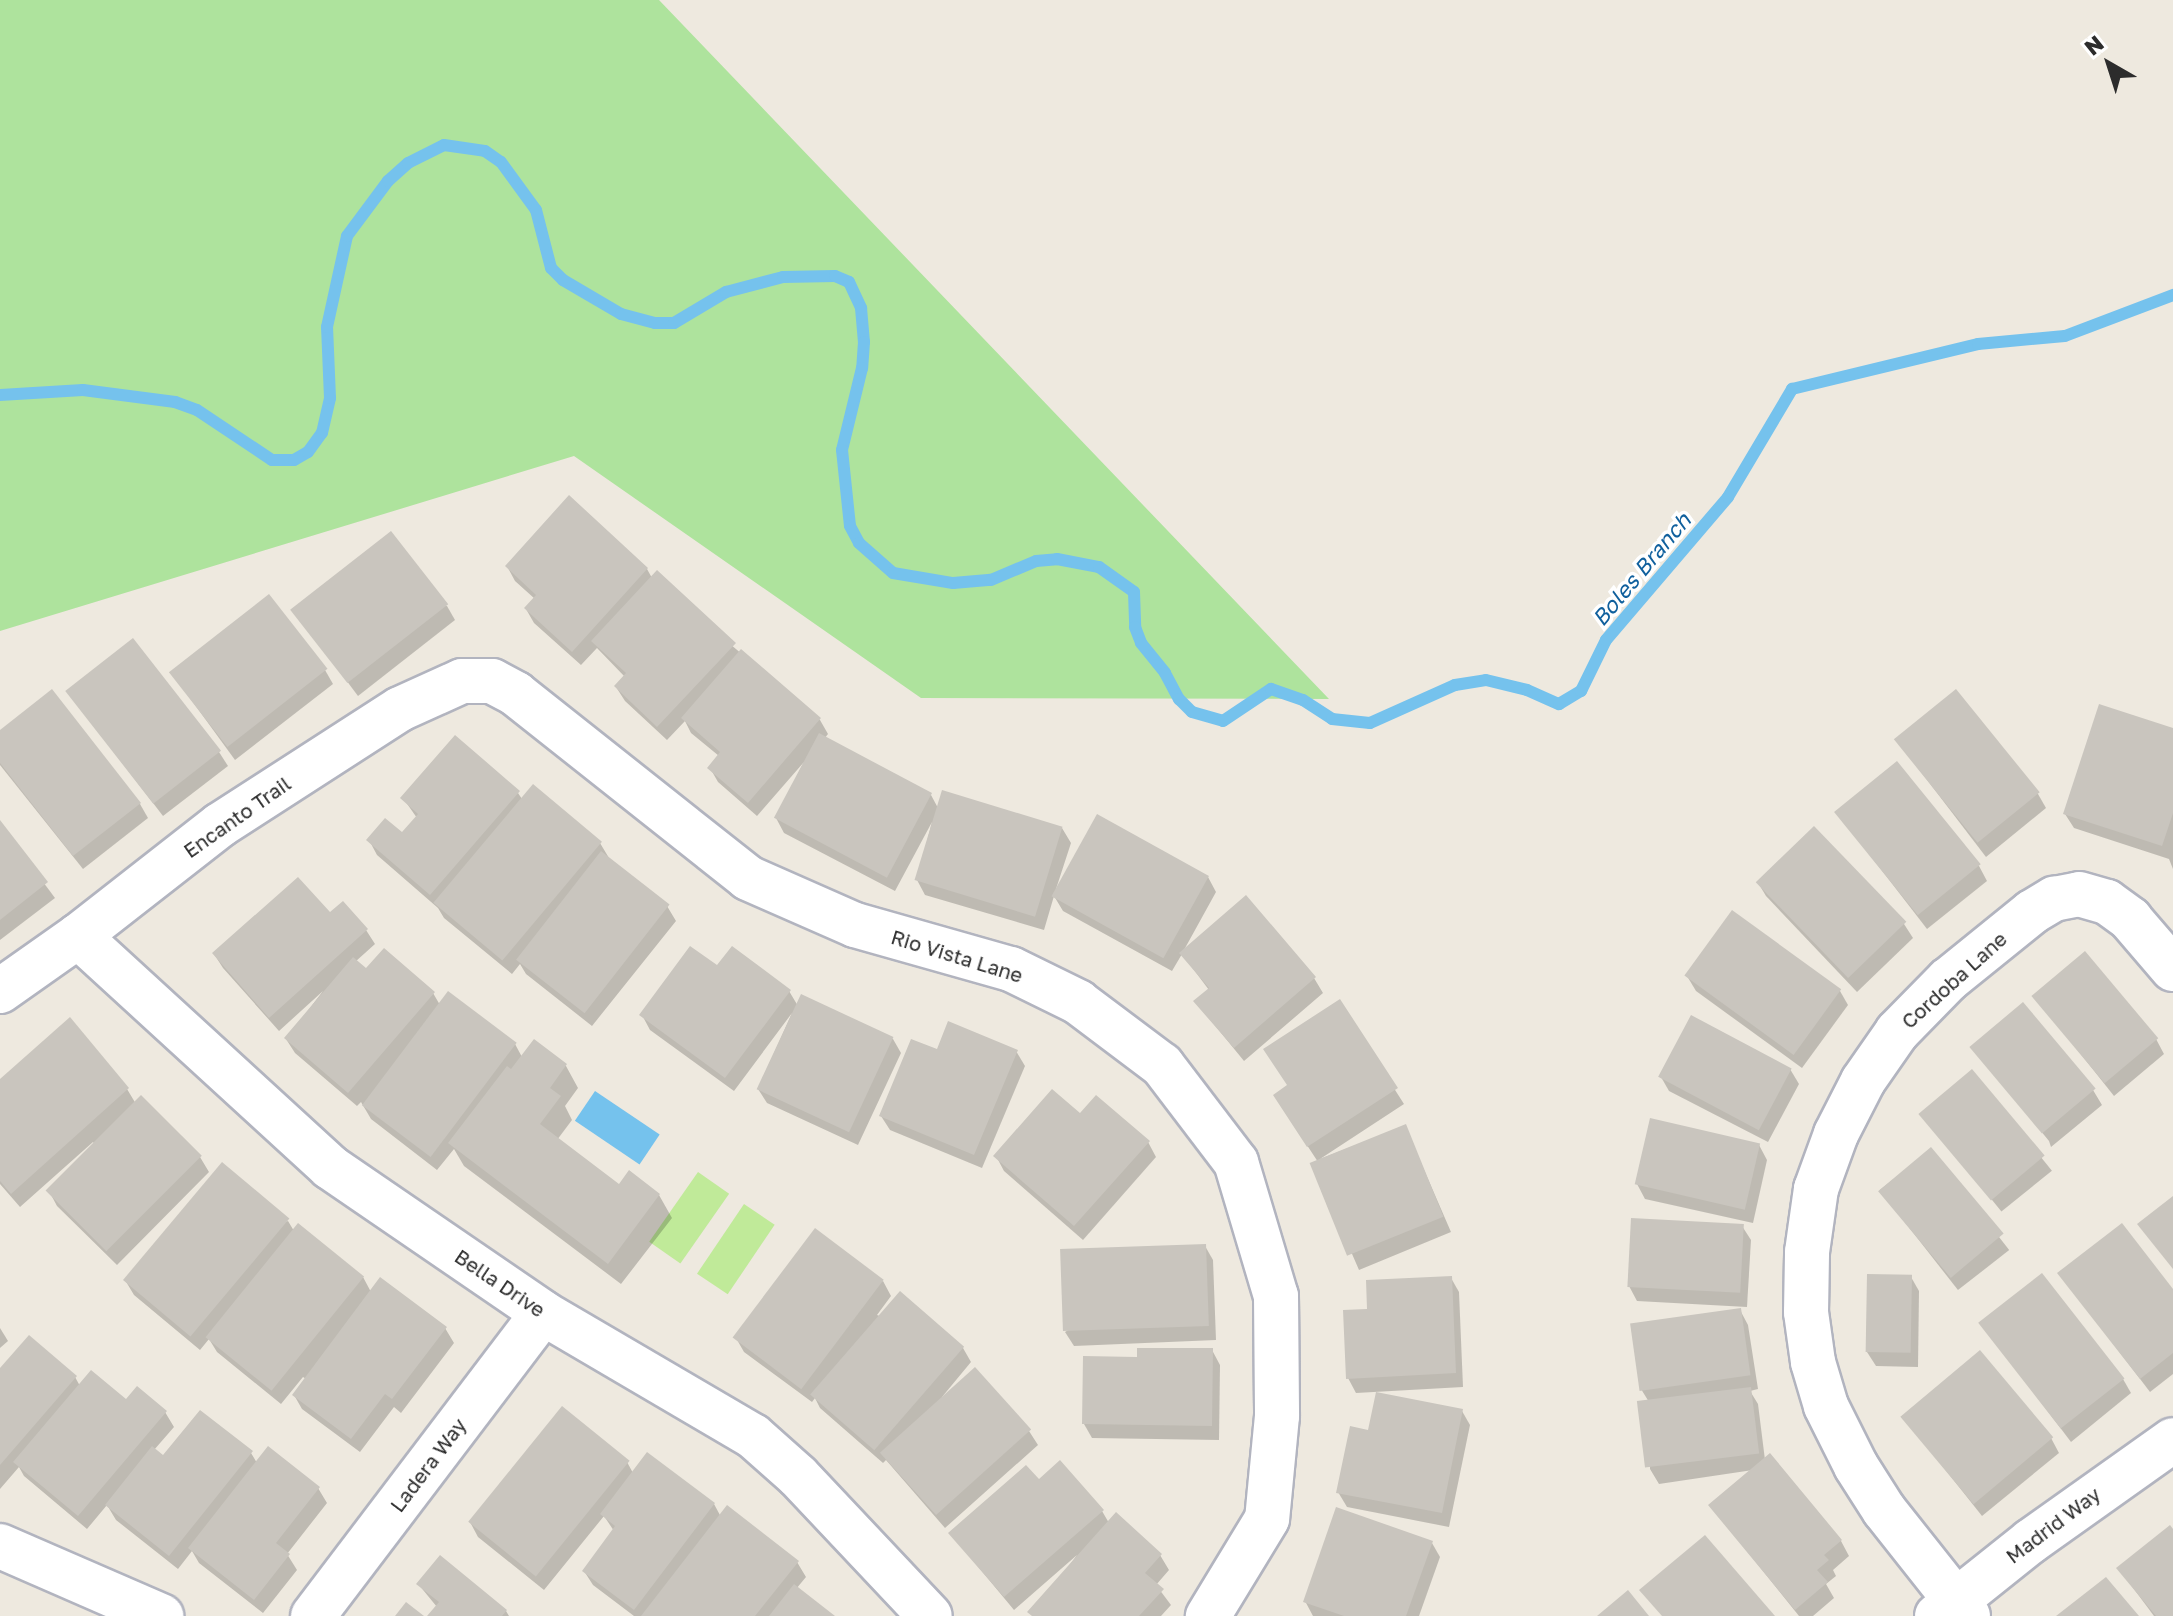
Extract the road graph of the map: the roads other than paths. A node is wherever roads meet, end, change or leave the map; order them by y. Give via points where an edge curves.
1 (492, 681) joint
2 (78, 936) junction
3 (2173, 969) edge
4 (0, 991) edge
5 (543, 1313) junction
6 (2173, 1440) edge
7 (0, 1546) edge
8 (1954, 1611) edge
9 (161, 1616) edge
10 (313, 1616) edge
11 (930, 1616) edge
12 (1208, 1616) edge

1 - 2 street, Encanto Trail via 462,681 400,709 220,825
1 - 12 street, Rio Vista Lane via 516,694 748,878 855,925 1011,969 1078,1002 1162,1065 1236,1162 1276,1296 1277,1416 1267,1519
2 - 4 street, Encanto Trail
2 - 5 street, Bella Drive via 330,1167
3 - 8 street, Cordoba Lane via 2130,919 2107,902 2079,894 2054,899 2032,912 1948,980 1897,1032 1856,1094 1816,1189 1806,1312 1826,1406 1856,1466
5 - 10 street, Ladera Way
5 - 11 street, Bella Drive via 753,1436 798,1476
6 - 8 street, Madrid Way via 2065,1516
7 - 9 street

